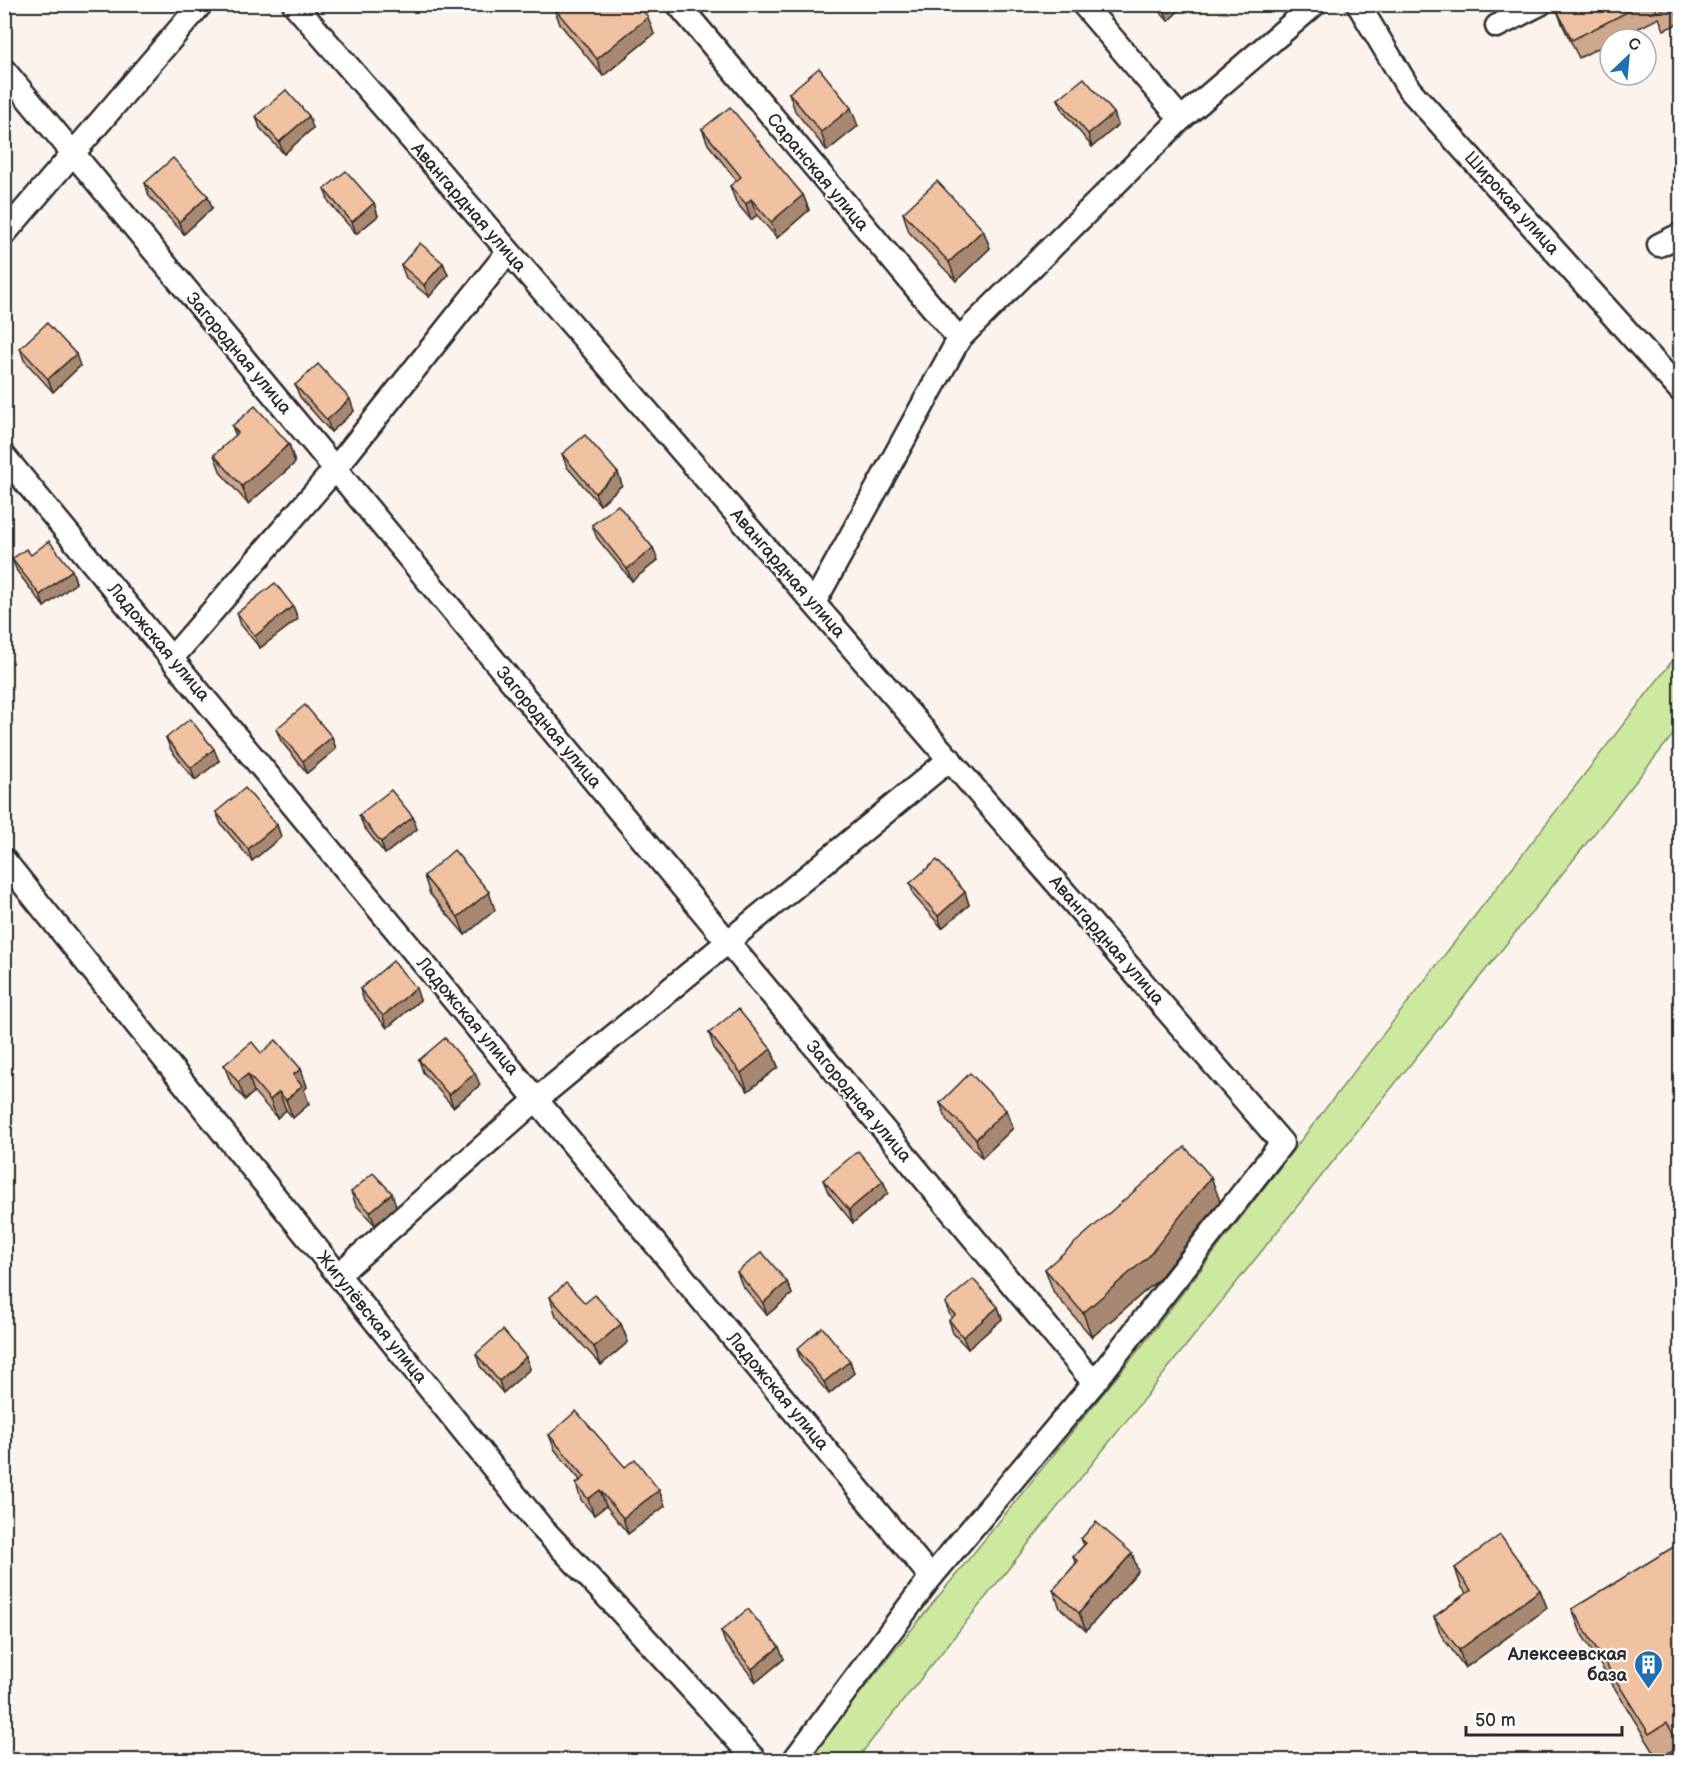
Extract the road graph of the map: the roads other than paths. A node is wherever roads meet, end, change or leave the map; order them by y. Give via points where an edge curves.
1 (201, 4) edge
2 (294, 4) edge
3 (678, 4) edge
4 (1083, 4) edge
5 (1315, 4) edge
6 (1358, 4) edge
7 (1540, 4) edge
8 (1497, 26) dead end
9 (4, 70) edge
10 (1181, 119) junction
11 (74, 154) junction
12 (4, 234) edge
13 (1680, 235) edge
14 (1659, 245) dead end
15 (508, 252) junction
16 (959, 339) junction
17 (1680, 390) edge
18 (4, 456) edge
19 (335, 469) junction
20 (814, 603) junction
21 (172, 658) junction
22 (950, 759) junction
23 (4, 860) edge
24 (728, 943) junction
25 (537, 1099) junction
26 (338, 1275) junction
27 (1094, 1383) junction
28 (931, 1577) junction
29 (755, 1761) edge
30 (794, 1761) edge

1 - 11 street
2 - 15 street, Авангардная улица
3 - 16 street, Саранская улица
4 - 10 street
5 - 10 street
6 - 17 street, Широкая улица via 1409,89
7 - 8 street
9 - 11 street, Загородная улица
10 - 16 street
11 - 12 street
11 - 19 street, Загородная улица
13 - 14 street
15 - 19 street
15 - 20 street, Авангардная улица
16 - 20 street
18 - 21 street, Ладожская улица
19 - 21 street
19 - 24 street, Загородная улица
20 - 22 street, Авангардная улица
21 - 25 street, Ладожская улица
22 - 24 street
22 - 27 street, Авангардная улица via 1282,1143
23 - 26 street, Жигулёвская улица
24 - 25 street
24 - 27 street, Загородная улица
25 - 26 street
25 - 28 street, Ладожская улица
26 - 29 street, Жигулёвская улица via 541,1527 635,1624
27 - 28 street
28 - 30 street

